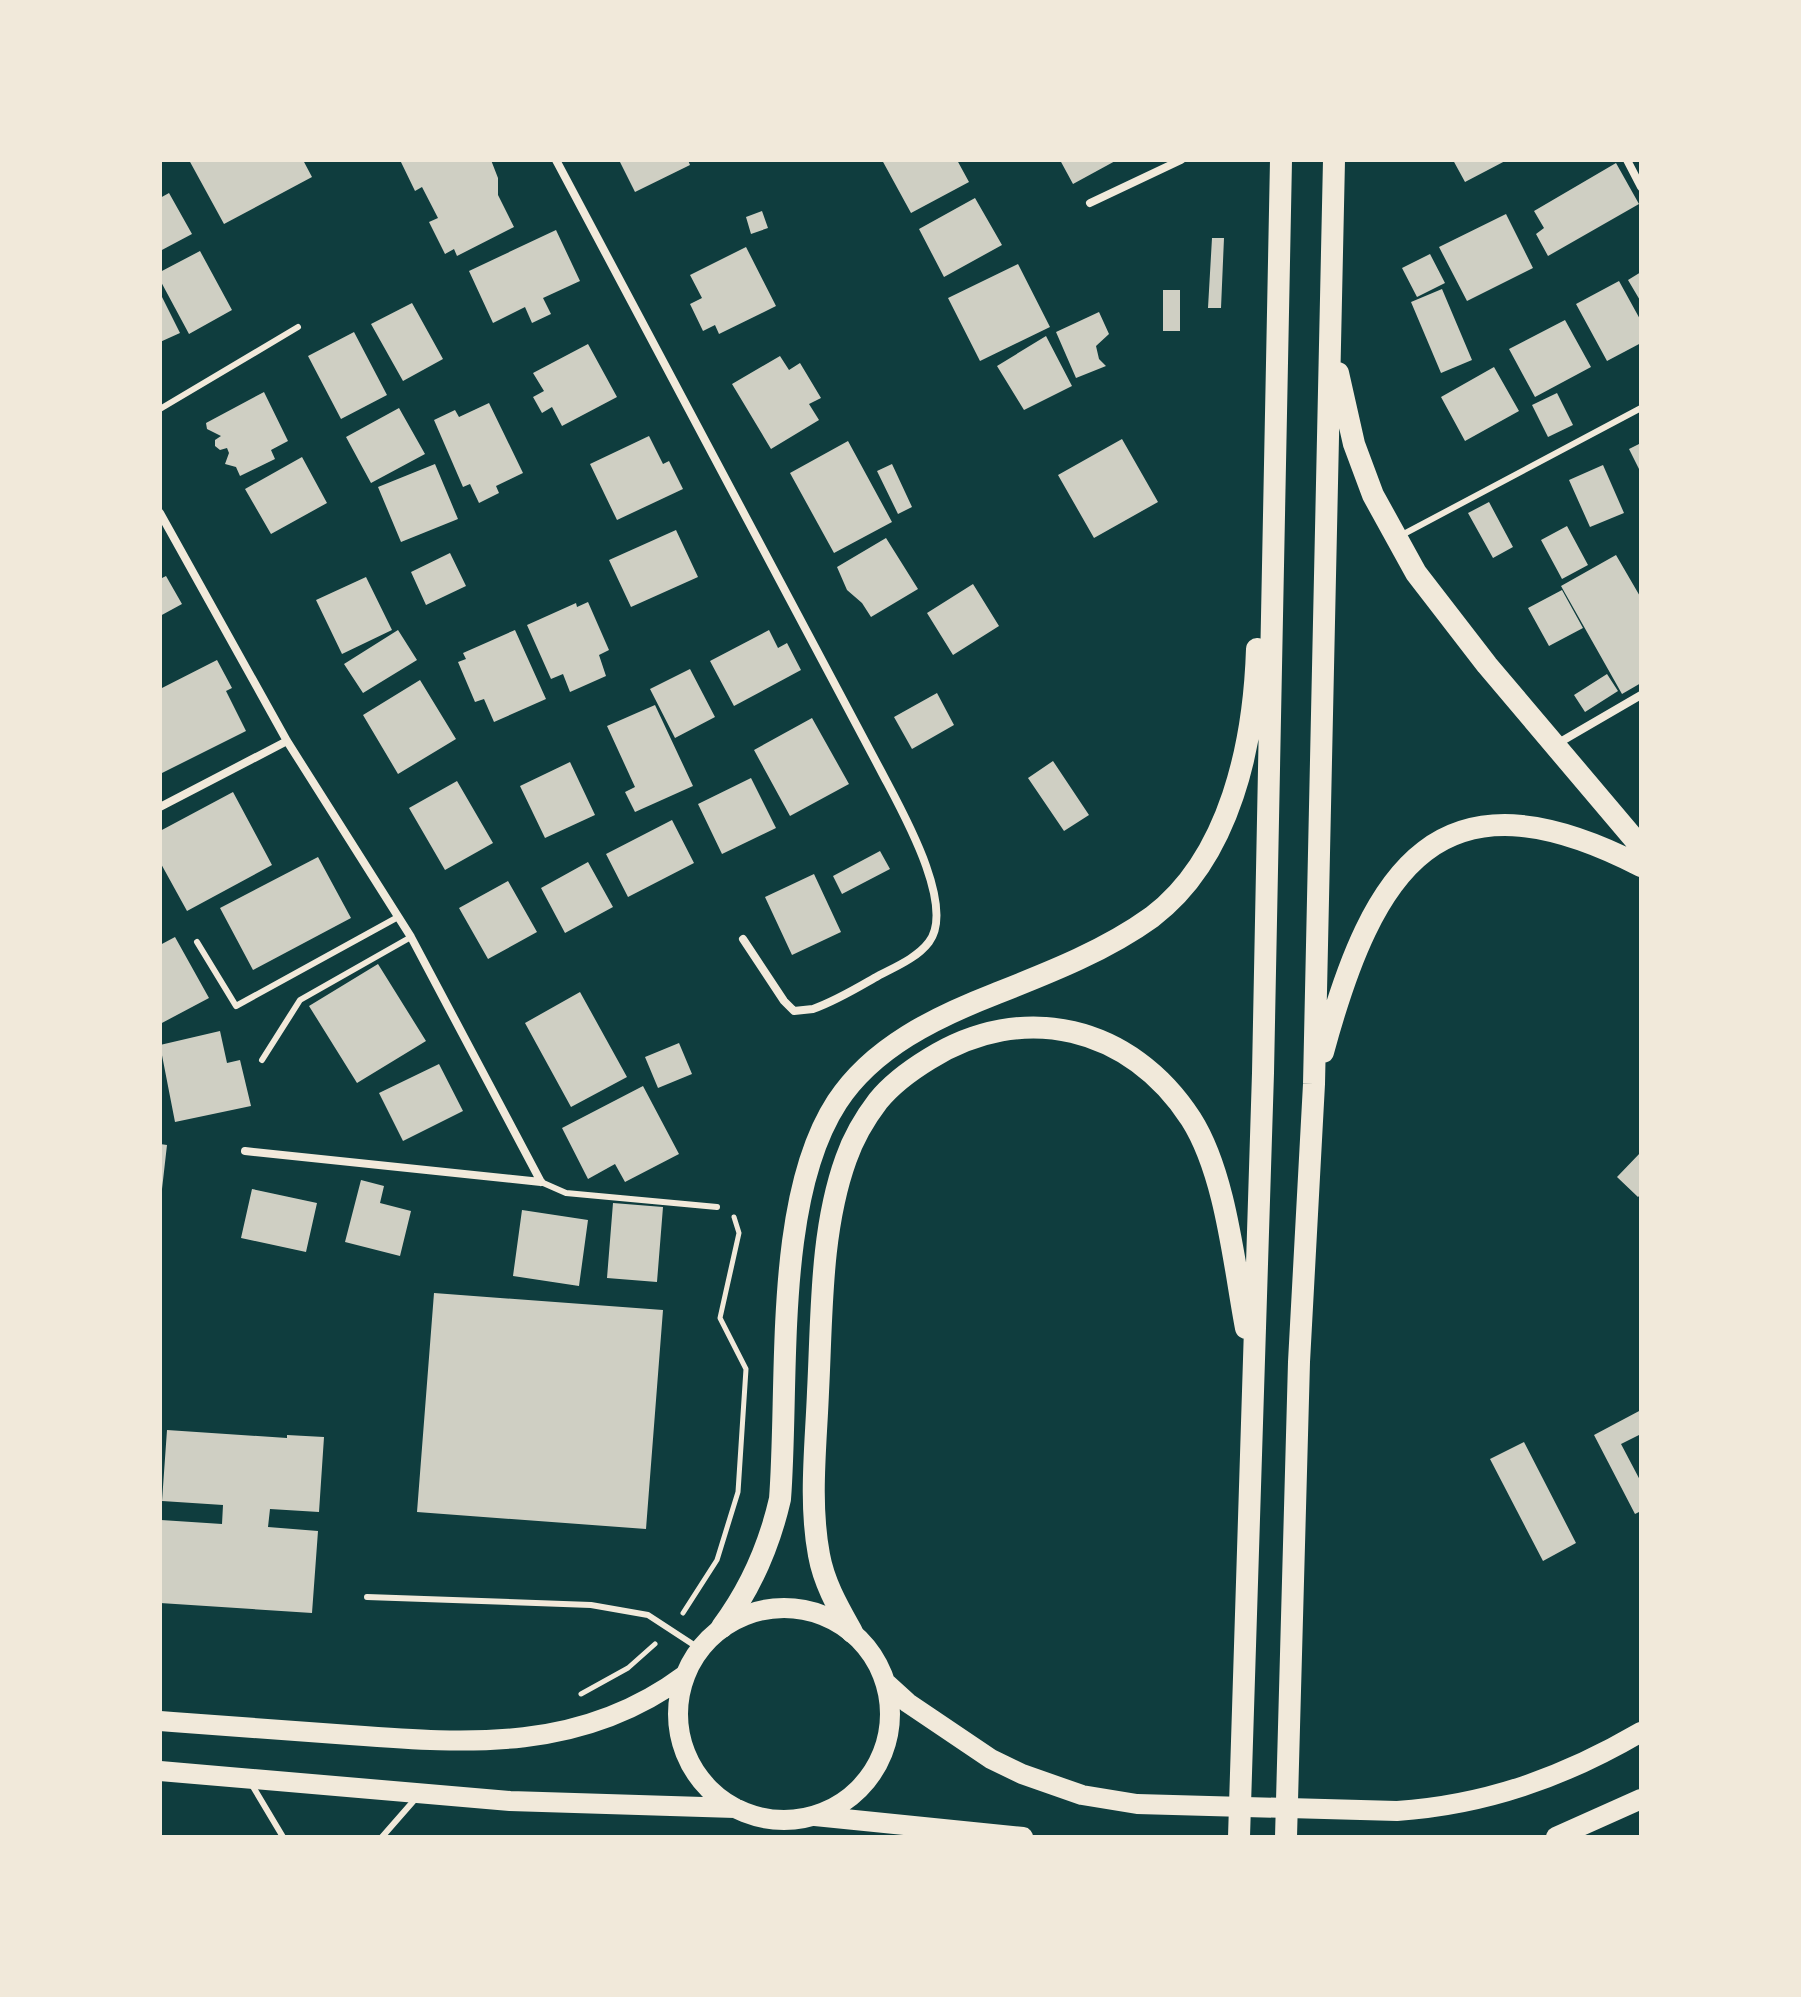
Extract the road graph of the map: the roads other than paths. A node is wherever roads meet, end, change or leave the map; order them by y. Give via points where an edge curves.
1 (556, 160) edge
2 (1181, 160) edge
3 (1281, 160) edge
4 (1334, 160) edge
5 (1627, 160) edge
6 (1641, 187) edge
7 (1090, 203) dead end
8 (298, 327) dead end
9 (1330, 337) junction
10 (1641, 408) edge
11 (160, 409) edge
12 (1277, 437) junction
13 (160, 513) edge
14 (1395, 539) junction
15 (1641, 695) edge
16 (287, 741) junction
17 (1555, 745) junction
18 (160, 807) edge
19 (1641, 847) edge
20 (1641, 866) edge
21 (398, 917) junction
22 (411, 937) junction
23 (743, 939) dead end
24 (197, 942) dead end
25 (262, 1060) dead end
26 (1314, 1084) junction
27 (245, 1151) dead end
28 (541, 1182) junction
29 (717, 1207) road end
30 (1254, 1365) junction
31 (367, 1597) dead end
32 (722, 1627) junction
33 (852, 1632) junction
34 (700, 1649) junction
35 (685, 1675) junction
36 (886, 1683) junction
37 (160, 1721) edge
38 (1641, 1732) edge
39 (160, 1771) edge
40 (248, 1778) junction
41 (420, 1793) junction
42 (1641, 1799) edge
43 (735, 1808) junction
44 (811, 1816) junction
45 (283, 1837) edge
46 (382, 1837) edge
47 (1023, 1837) edge
48 (1239, 1837) edge
49 (1286, 1837) edge
50 (1556, 1837) edge

1 - 23 street via 881,771 911,831 935,901 929,942 910,958 813,1009 794,1011 784,1001
2 - 7 street
3 - 12 highway
4 - 9 highway
5 - 6 street
8 - 11 lane
9 - 14 highway via 1354,444
9 - 26 highway
10 - 14 lane
12 - 30 highway
12 - 32 highway via 1261,524 1252,715 1239,775 1214,840 1177,892 1130,931 964,1006 875,1058 837,1102 821,1131 803,1182 792,1247 780,1499 765,1553
13 - 16 street
14 - 17 highway via 1425,585
15 - 17 street
16 - 18 street
16 - 21 street
17 - 19 highway
20 - 26 highway via 1582,838 1514,825 1457,835 1419,855 1383,894 1363,930 1340,988
21 - 22 street
21 - 24 lane via 236,1006
22 - 25 lane via 300,1000
22 - 28 street
26 - 49 highway via 1299,1362
27 - 28 street
28 - 29 lane via 566,1193
30 - 33 highway via 1215,1177 1193,1121 1135,1058 1072,1031 1031,1027 988,1031 914,1068 879,1100 855,1137 827,1251 816,1527 825,1576
30 - 48 highway
31 - 34 lane via 591,1605 648,1615
32 - 33 main road via 750,1613 780,1608 811,1611
32 - 34 main road
33 - 36 main road via 873,1655
34 - 35 main road
35 - 37 main road via 664,1691 596,1722 519,1740 457,1743
35 - 43 main road via 678,1706 685,1751 710,1790
36 - 38 main road via 963,1742 1022,1774 1082,1795 1137,1804 1431,1808 1536,1784
36 - 44 main road via 889,1729 873,1772 840,1804
39 - 40 main road
40 - 41 main road
40 - 45 lane
41 - 43 main road
41 - 46 lane
42 - 50 main road
43 - 44 main road via 780,1820
44 - 47 main road

